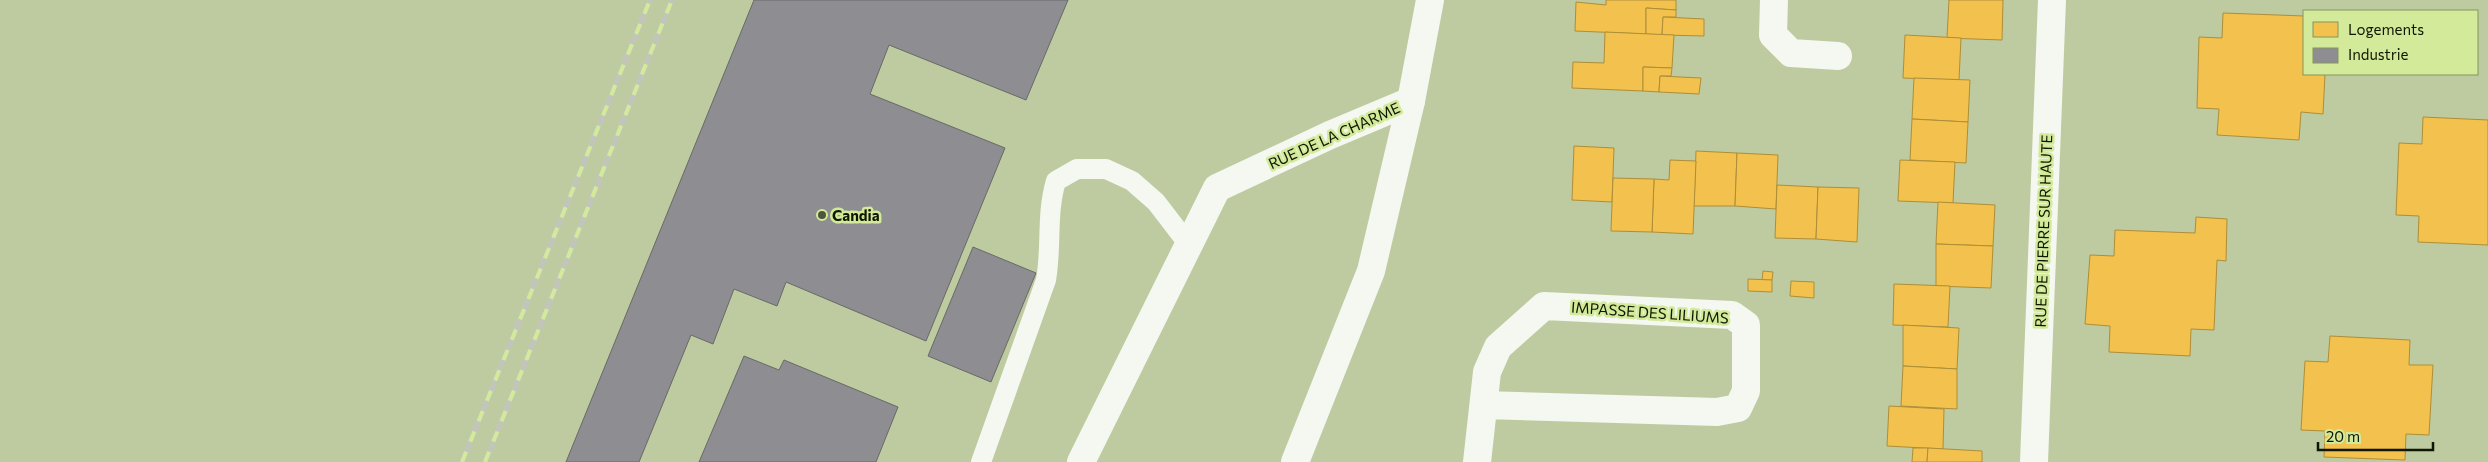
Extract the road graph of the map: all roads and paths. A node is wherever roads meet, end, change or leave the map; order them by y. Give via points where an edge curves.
1 (1430, 0) edge
2 (1774, 0) edge
3 (2052, 0) edge
4 (1838, 56) dead end
5 (1411, 101) junction
6 (1188, 245) junction
7 (1484, 405) junction
8 (981, 462) edge
9 (1081, 462) edge
10 (1295, 462) edge
11 (1477, 462) edge
12 (2034, 462) edge

1 - 5 street
2 - 4 street via 1773,35 1791,53
3 - 12 street, RUE DE PIERRE SUR HAUTE
5 - 6 street, RUE DE LA CHARME via 1217,188
5 - 10 street, RUE DE LA CHARME via 1371,271
6 - 8 lane via 1156,202 1132,181 1106,169 1077,169 1056,181 1050,199 1051,254 1046,280
6 - 9 street, RUE DE LA CHARME
7 - 7 street, IMPASSE DES LILIUMS via 1487,372 1498,348 1544,306 1732,315 1746,325 1746,391 1738,408 1718,412
7 - 11 street, IMPASSE DES LILIUMS

